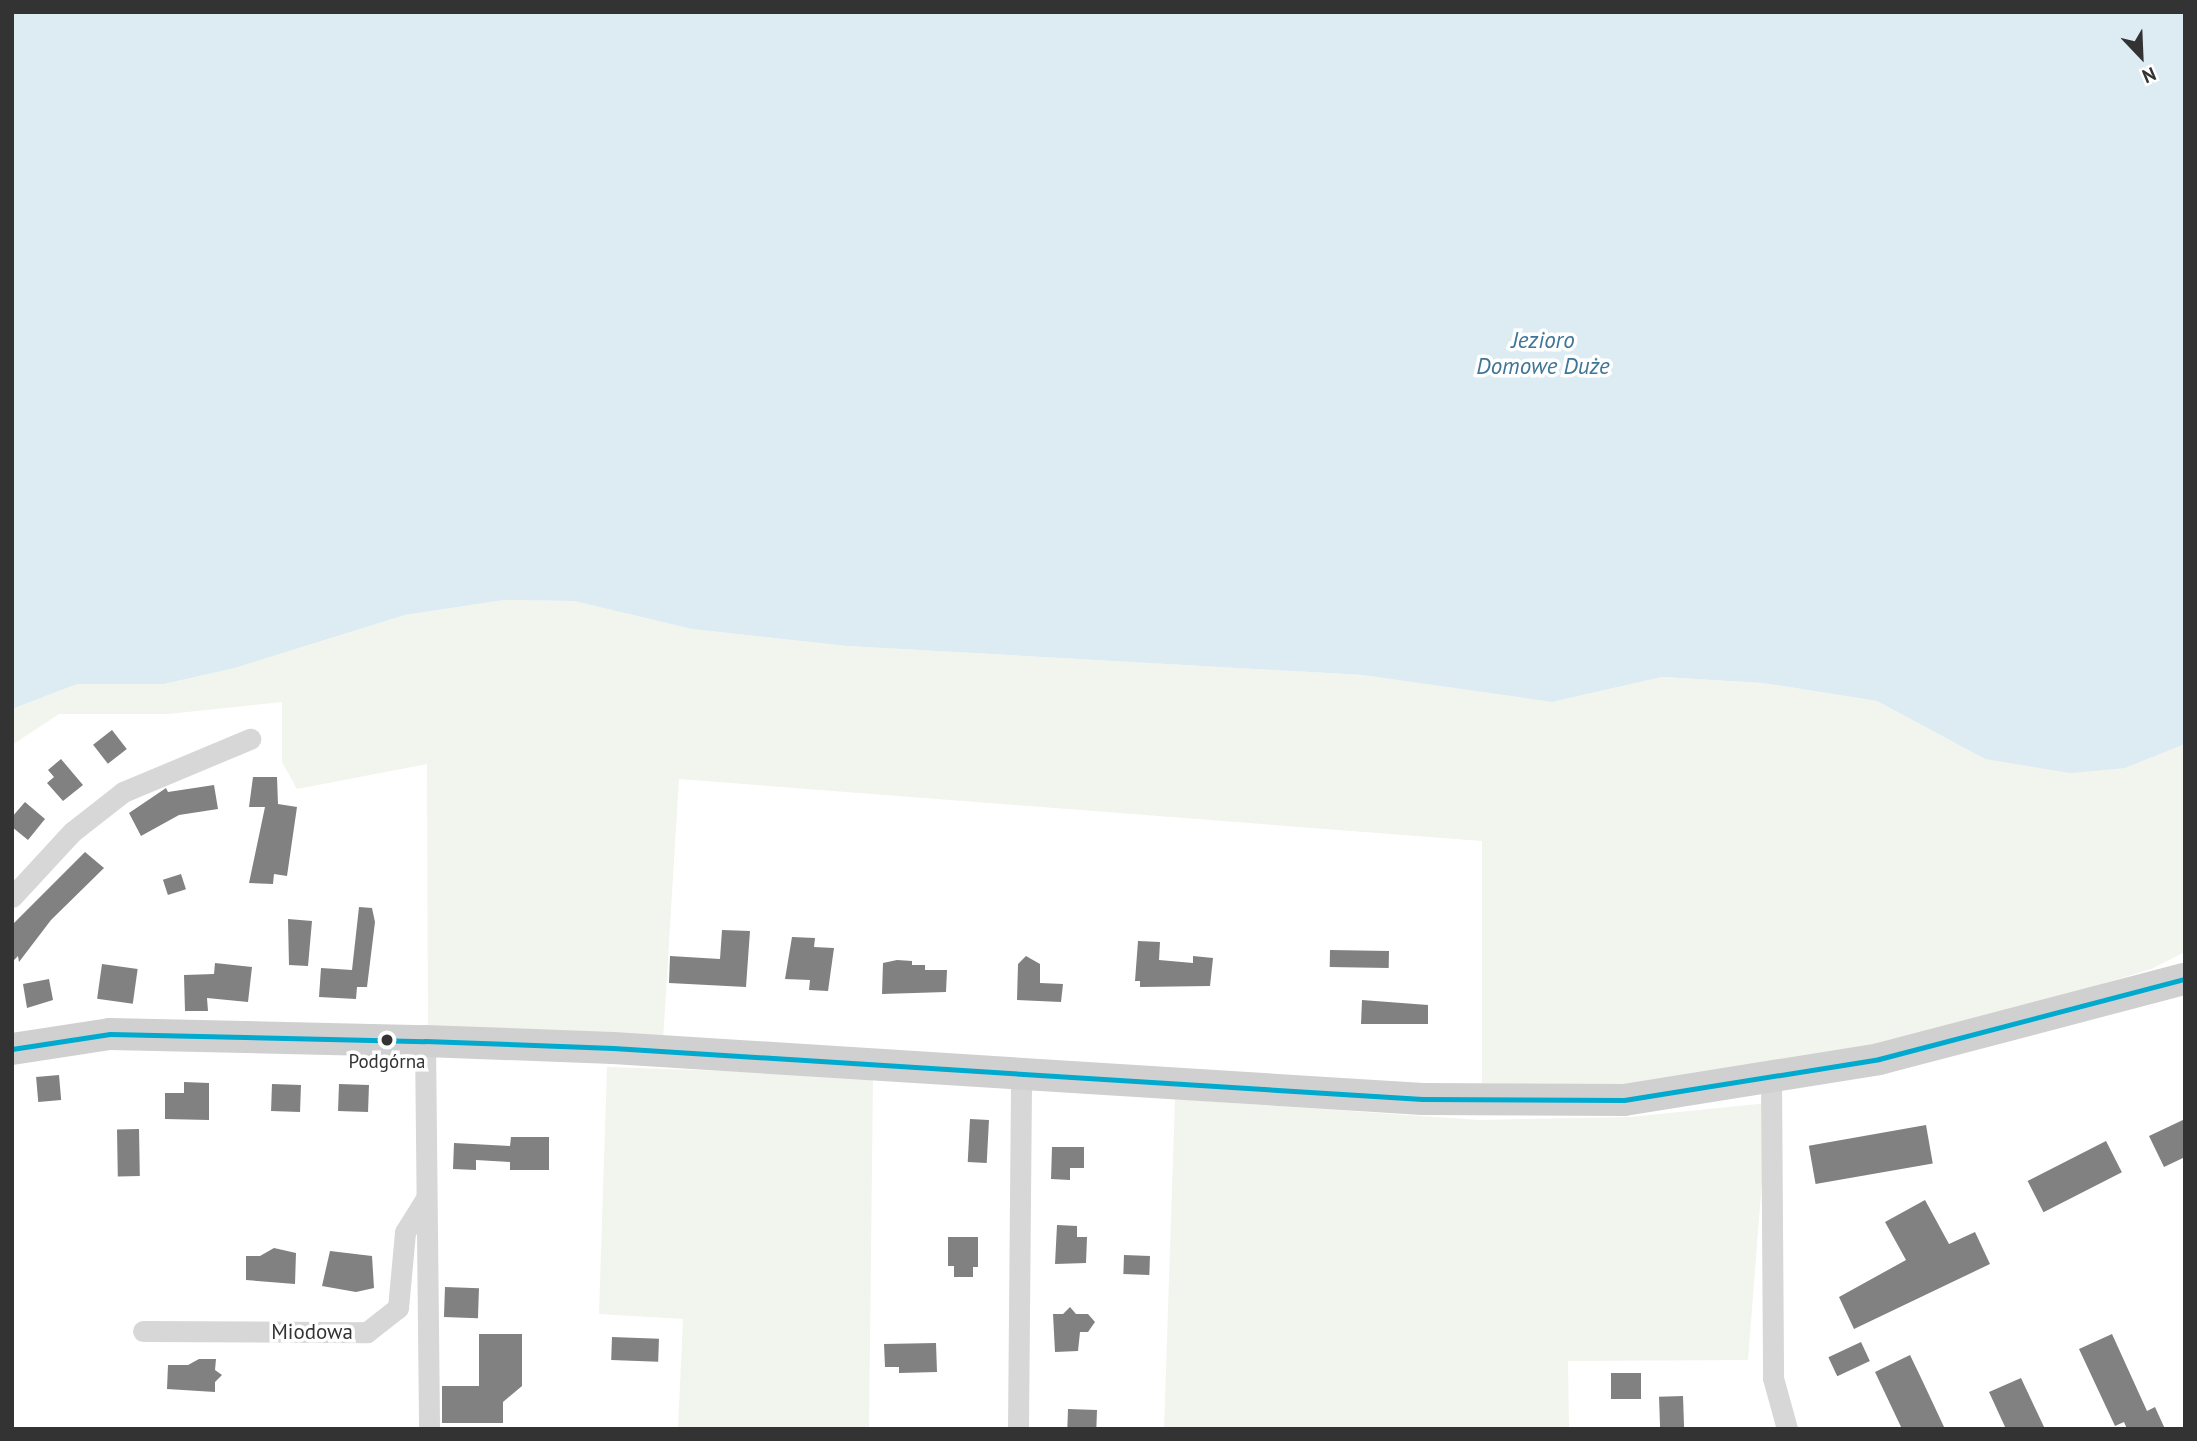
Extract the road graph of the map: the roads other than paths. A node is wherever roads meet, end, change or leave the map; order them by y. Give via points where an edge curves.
1 (250, 739) dead end
2 (12, 897) edge
3 (2185, 979) edge
4 (425, 1041) junction
5 (12, 1049) edge
6 (1021, 1074) junction
7 (1771, 1078) junction
8 (426, 1198) junction
9 (143, 1331) dead end
10 (429, 1429) edge
11 (1018, 1429) edge
12 (1787, 1429) edge

1 - 2 street via 123,792 72,832
3 - 7 street via 1879,1059
4 - 5 street via 110,1034
4 - 6 street
4 - 8 street
6 - 7 street via 1422,1099 1624,1100
6 - 11 street
7 - 12 street via 1768,1198 1773,1247 1773,1378
8 - 9 street, Miodowa via 405,1232 398,1308 366,1332
8 - 10 street

